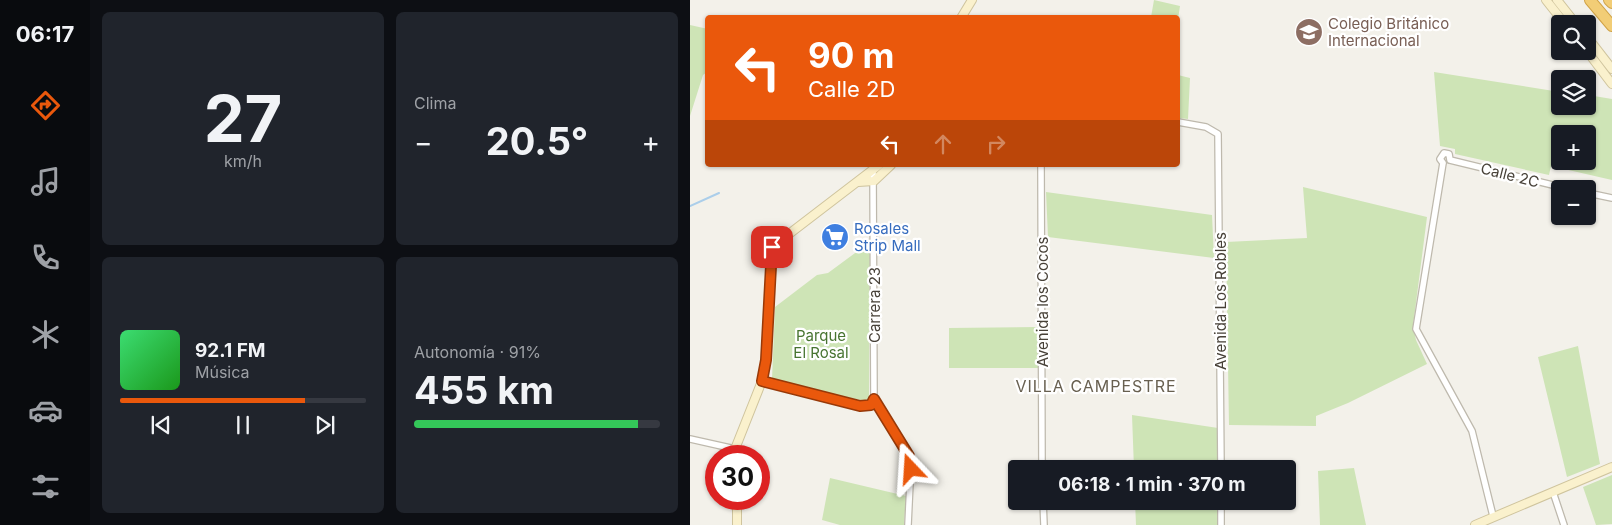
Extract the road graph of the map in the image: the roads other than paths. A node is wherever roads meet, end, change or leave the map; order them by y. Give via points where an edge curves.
1 (972, 0) edge
2 (1546, 0) edge
3 (1557, 0) edge
4 (1590, 0) edge
5 (1609, 0) edge
6 (1612, 3) edge
7 (963, 15) edge
8 (1558, 15) edge
9 (1569, 15) edge
10 (1612, 26) edge
11 (1596, 48) edge
12 (1594, 60) edge
13 (1612, 69) edge
14 (1612, 84) edge
15 (1180, 122) edge
16 (1442, 160) junction
17 (1450, 160) junction
18 (889, 167) edge
19 (1041, 167) edge
20 (876, 168) edge
21 (874, 181) junction
22 (858, 182) junction
23 (1551, 185) edge
24 (1596, 195) edge
25 (1612, 198) edge
26 (762, 381) junction
27 (874, 399) junction
28 (690, 440) edge
29 (708, 445) edge
30 (739, 445) edge
31 (1042, 460) edge
32 (1221, 460) edge
33 (1612, 467) edge
34 (1553, 492) junction
35 (737, 510) edge
36 (1043, 510) edge
37 (1221, 510) edge
38 (1493, 516) junction
39 (737, 525) edge
40 (908, 525) edge
41 (1044, 525) edge
42 (1221, 525) edge
43 (1475, 525) edge
44 (1564, 525) edge

1 - 7 street
2 - 8 street
3 - 9 street
4 - 10 highway
5 - 6 highway
11 - 13 street
12 - 14 street
15 - 32 street, Avenida Los Robles via 1206,127 1218,134
16 - 17 street
16 - 17 street, Calle 2C via 1447,153
16 - 38 street via 1416,329 1472,431
17 - 23 street, Calle 2C
18 - 21 street
19 - 31 street, Avenida los Cocos
20 - 21 street, Carrera 23
20 - 22 street
21 - 22 street
21 - 27 street, Carrera 23
22 - 26 street via 772,247
24 - 25 street
26 - 27 street via 860,406 871,405
26 - 30 street
27 - 40 street via 911,462
28 - 29 street
33 - 34 street
34 - 38 street
34 - 44 street
35 - 39 street
36 - 41 street
37 - 42 street
38 - 43 street

